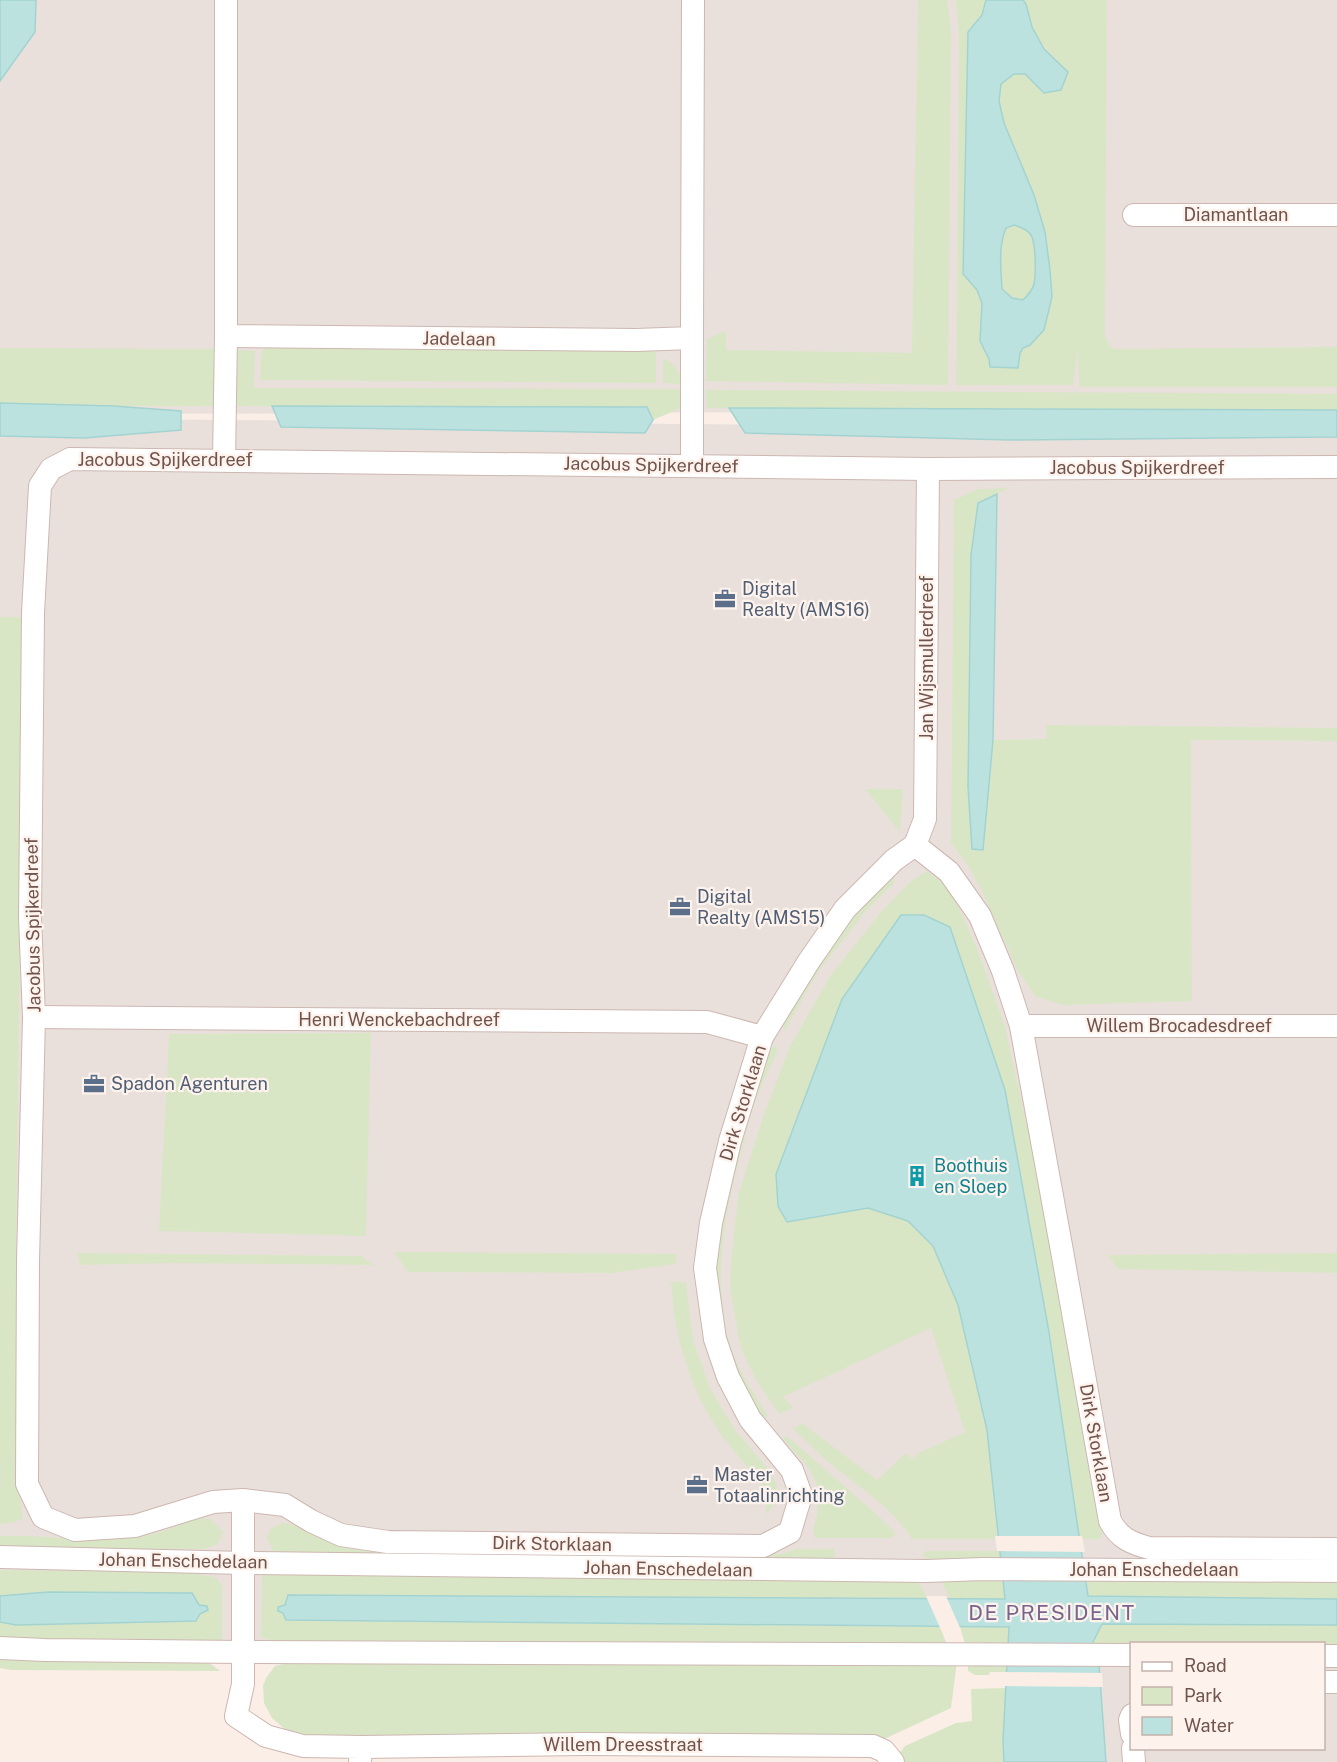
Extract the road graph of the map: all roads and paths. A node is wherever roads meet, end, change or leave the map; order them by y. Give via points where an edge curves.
1 (226, 0) edge
2 (693, 0) edge
3 (1134, 215) dead end
4 (1337, 215) edge
5 (226, 336) junction
6 (692, 338) junction
7 (224, 460) junction
8 (692, 465) junction
9 (1337, 467) edge
10 (928, 469) junction
11 (915, 845) junction
12 (34, 1017) junction
13 (1020, 1026) junction
14 (1337, 1026) edge
15 (762, 1037) junction
16 (243, 1500) junction
17 (43, 1517) joint
18 (1337, 1549) edge
19 (0, 1557) edge
20 (244, 1563) junction
21 (1337, 1571) edge
22 (0, 1648) edge
23 (243, 1652) junction
24 (1130, 1655) edge
25 (360, 1754) edge
26 (888, 1756) edge

1 - 5 street
2 - 6 street
3 - 4 street, Diamantlaan
5 - 6 street, Jadelaan
5 - 7 street
6 - 8 street
7 - 8 street, Jacobus Spijkerdreef
7 - 12 street, Jacobus Spijkerdreef via 70,459 51,469 40,486 33,613 30,918
8 - 10 street, Jacobus Spijkerdreef
9 - 10 street, Jacobus Spijkerdreef
10 - 11 street, Jan Wijsmullerdreef via 926,819
11 - 13 street, Dirk Storklaan via 949,872 980,916
11 - 15 street, Dirk Storklaan via 894,860 845,909
12 - 15 street, Henri Wenckebachdreef via 707,1022
12 - 17 street, Jacobus Spijkerdreef via 27,1484
13 - 14 street, Willem Brocadesdreef
13 - 18 street, Dirk Storklaan via 1108,1511 1115,1530 1132,1544 1149,1548
15 - 16 street, Dirk Storklaan via 730,1141 705,1268 715,1339 728,1377 750,1419 792,1470 801,1494 790,1532 763,1546 388,1542 341,1535 285,1505
16 - 17 street, Dirk Storklaan via 213,1502 135,1526 75,1530
16 - 20 street
19 - 20 street, Johan Enschedelaan
20 - 21 street, Johan Enschedelaan via 926,1571
20 - 23 street
22 - 23 street
23 - 24 street
23 - 25 street, Willem Dreesstraat via 243,1684 236,1716 266,1736
25 - 26 street, Willem Dreesstraat via 573,1744 873,1746

